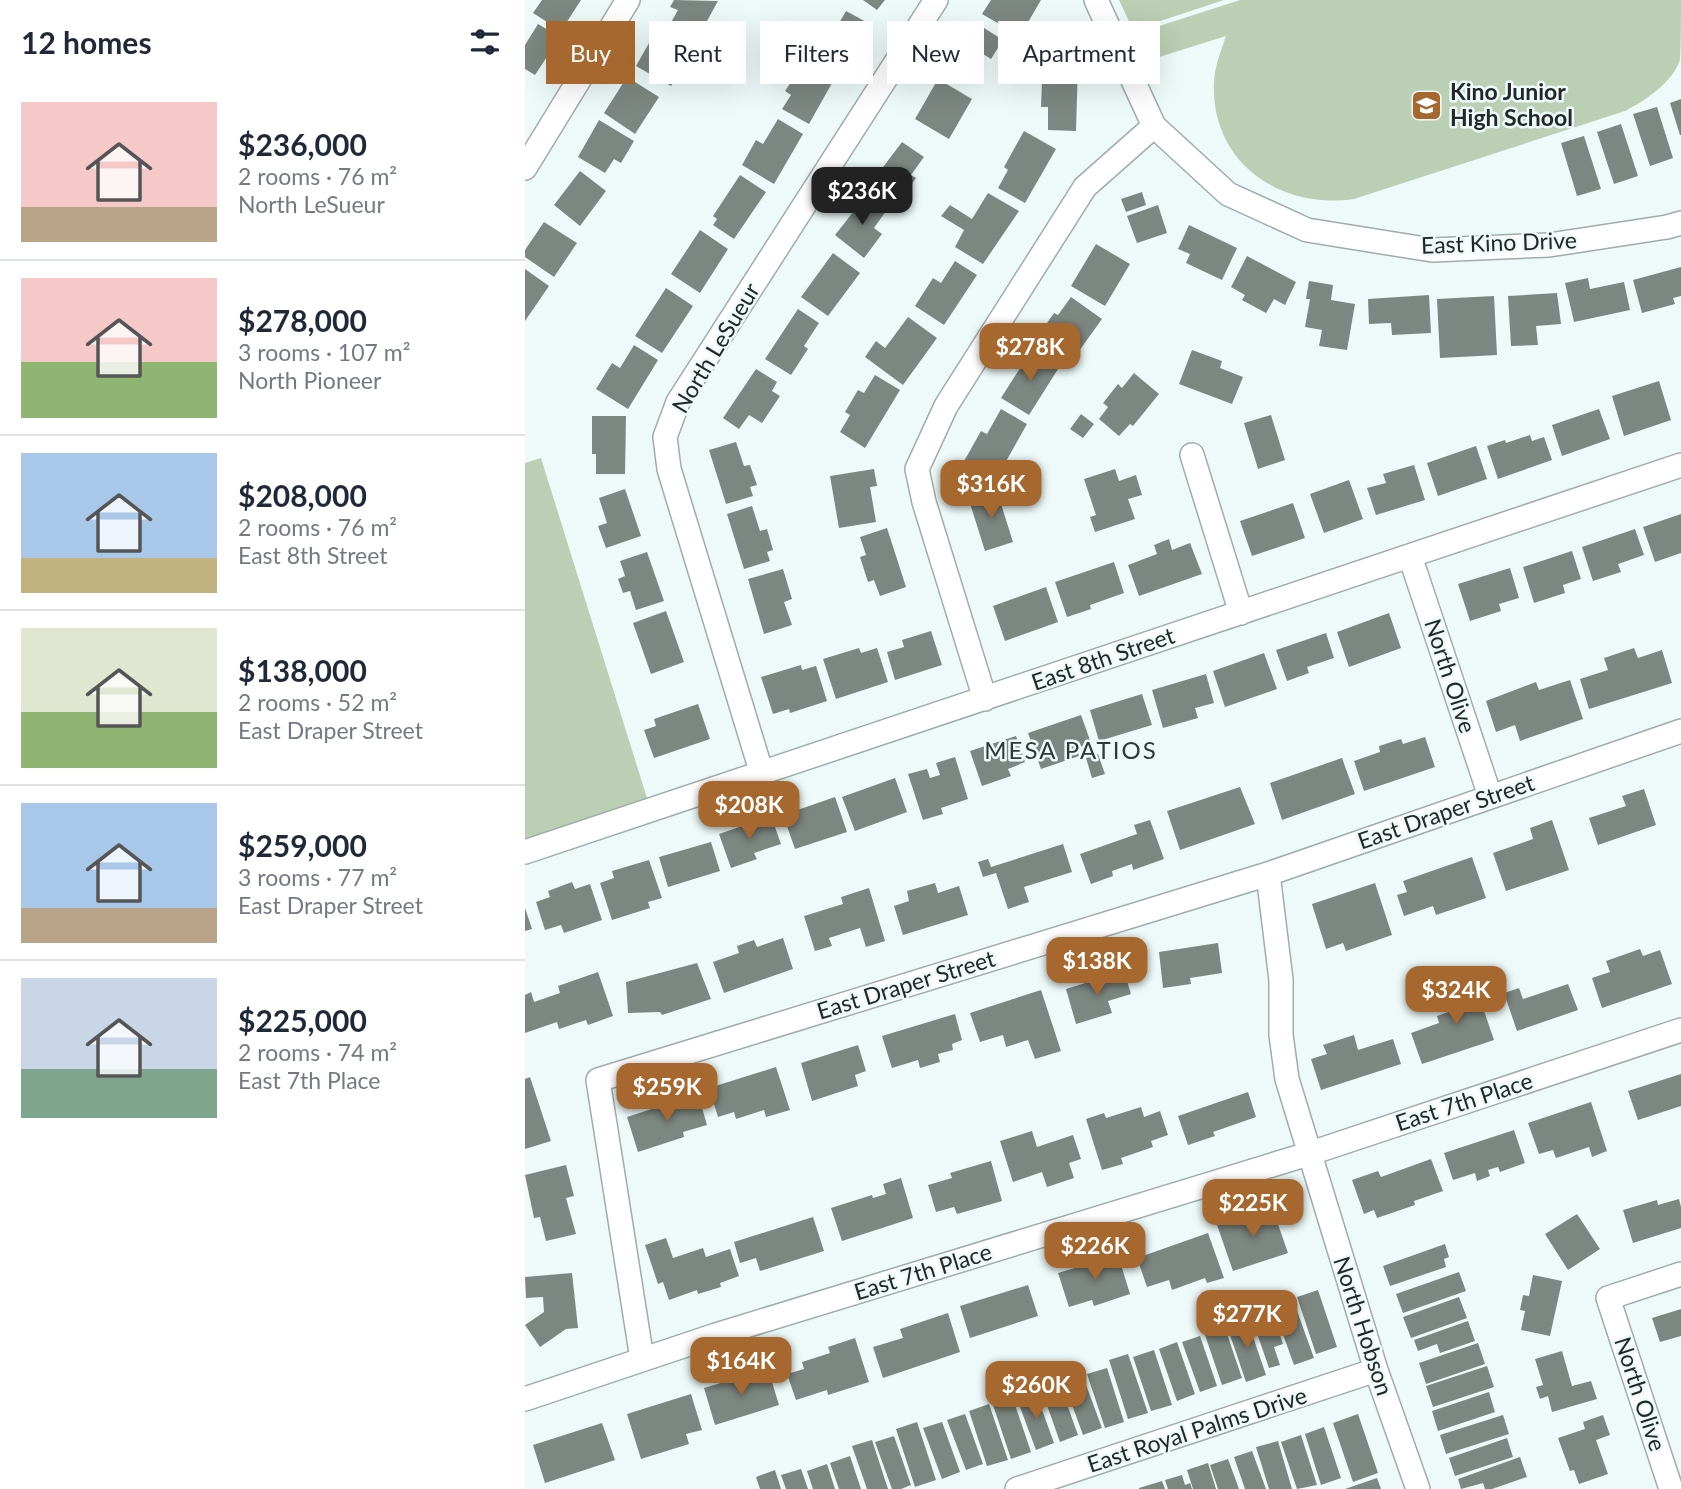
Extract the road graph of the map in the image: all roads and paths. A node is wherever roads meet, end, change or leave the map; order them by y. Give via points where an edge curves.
1 (628, 0) edge
2 (936, 0) edge
3 (1096, 0) edge
4 (1154, 126) junction
5 (525, 168) edge
6 (1681, 223) edge
7 (1192, 455) dead end
8 (1681, 465) edge
9 (1410, 556) junction
10 (1241, 612) junction
11 (985, 699) junction
12 (1681, 731) edge
13 (762, 774) junction
14 (1490, 796) junction
15 (525, 852) edge
16 (1268, 874) junction
17 (1681, 1030) edge
18 (1308, 1154) junction
19 (1681, 1274) edge
20 (642, 1359) junction
21 (1376, 1370) junction
22 (525, 1399) edge
23 (1017, 1489) edge
24 (1417, 1489) edge
25 (1671, 1489) edge

1 - 5 street
2 - 13 street, North LeSueur via 678,402 665,437 669,469
3 - 4 street, East Kino Drive
4 - 6 street, East Kino Drive via 1228,194 1307,230 1432,250 1549,245
4 - 11 street via 1085,187 946,406 917,468
7 - 10 street
8 - 9 street, East 8th Street
9 - 10 street, East 8th Street
9 - 14 street, North Olive
10 - 11 street, East 8th Street
11 - 13 street, East 8th Street
12 - 14 street, East Draper Street
13 - 15 street, East 8th Street
14 - 16 street, East Draper Street
16 - 18 street, North Hobson via 1287,1079
16 - 20 street, East Draper Street via 598,1080
17 - 18 street, East 7th Place
18 - 20 street, East 7th Place
18 - 21 street, North Hobson
19 - 25 street, North Olive via 1608,1298
20 - 22 street, East 7th Place
21 - 23 street, East Royal Palms Drive
21 - 24 street, North Hobson

